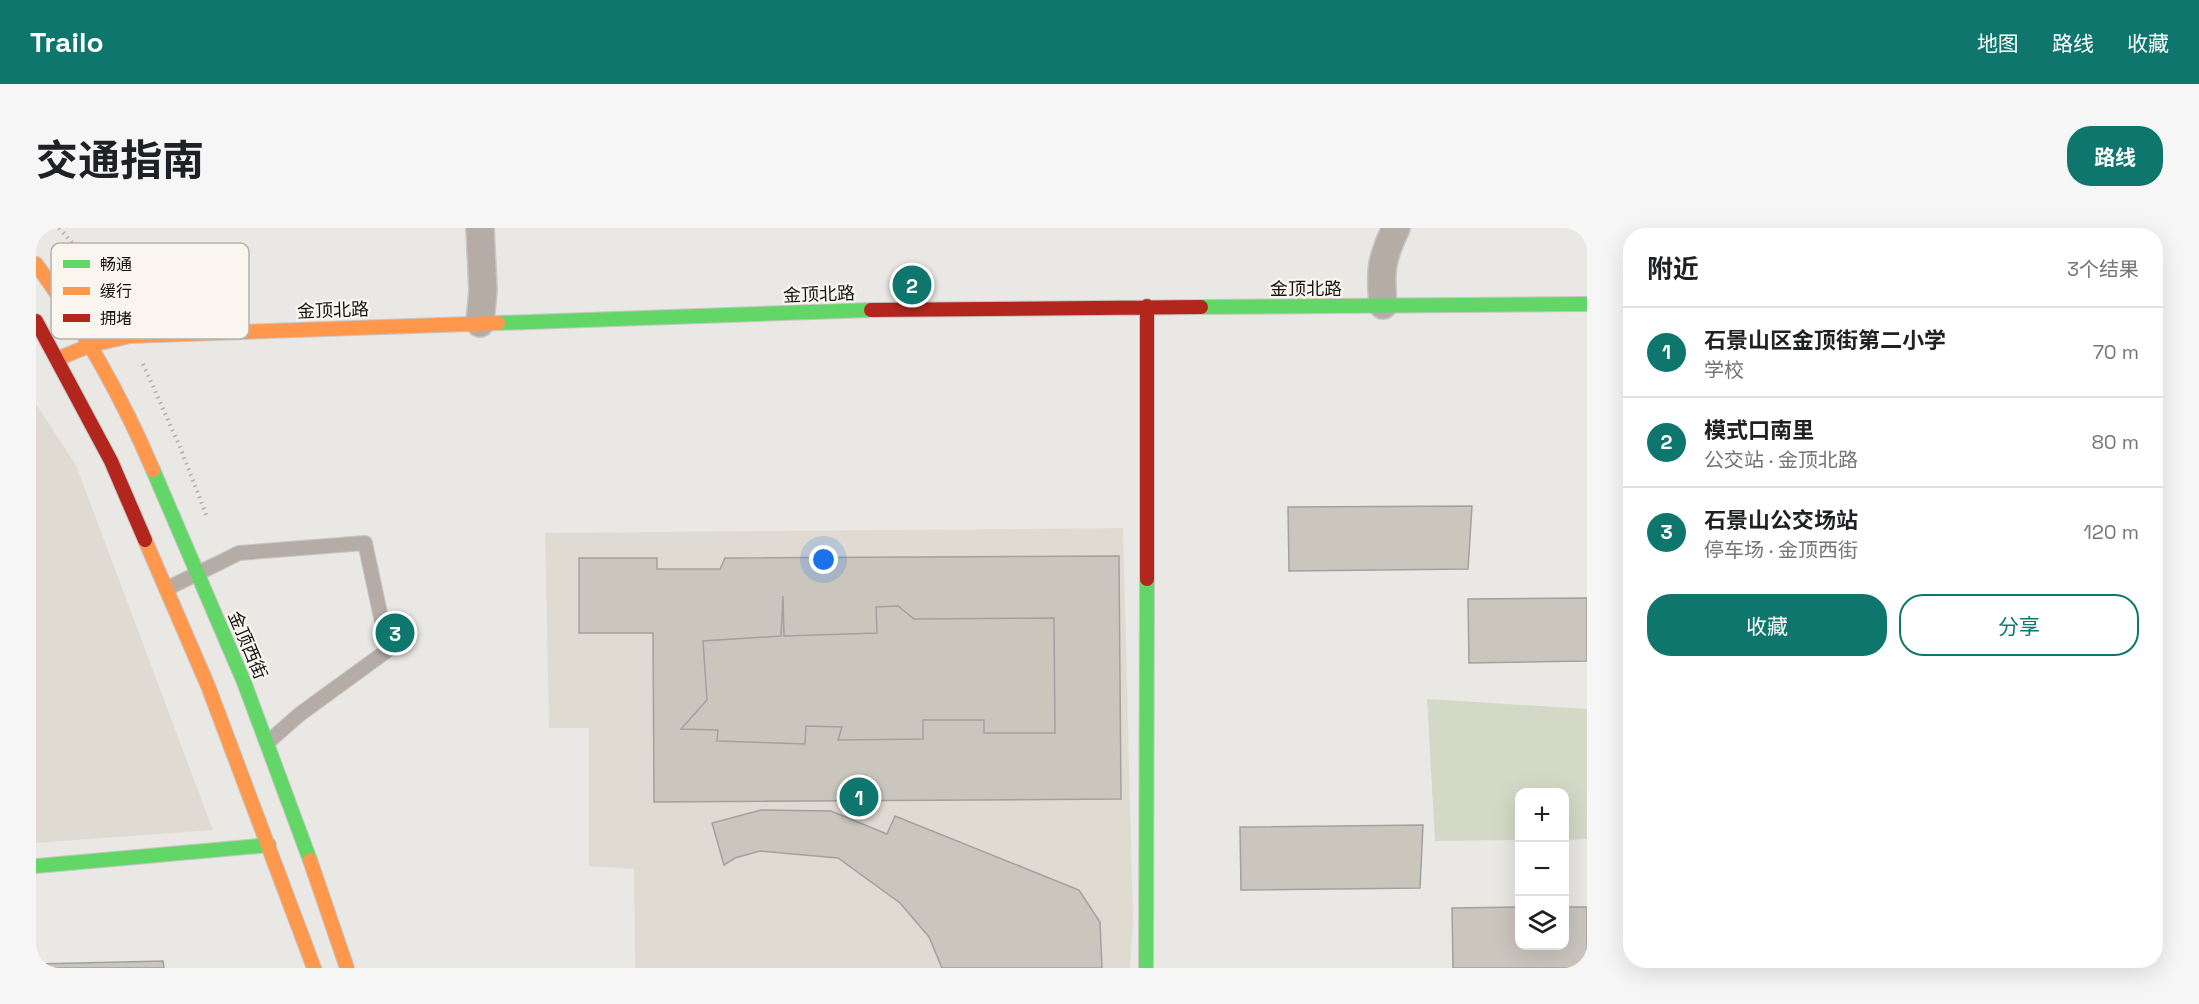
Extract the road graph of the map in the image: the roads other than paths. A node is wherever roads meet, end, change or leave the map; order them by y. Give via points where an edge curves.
1 (480, 228) edge
2 (1396, 228) edge
3 (36, 264) edge
4 (51, 286) edge
5 (1587, 304) edge
6 (1383, 305) junction
7 (1147, 306) junction
8 (36, 321) edge
9 (480, 323) junction
10 (249, 332) edge
11 (87, 339) edge
12 (117, 339) edge
13 (91, 345) junction
14 (57, 359) junction
15 (198, 573) junction
16 (166, 589) junction
17 (267, 743) junction
18 (269, 845) junction
19 (36, 866) edge
20 (314, 968) edge
21 (346, 968) edge
22 (1146, 968) edge

1 - 9 street
2 - 6 street via 1384,254 1380,280
3 - 4 main road, 金顶西街
5 - 6 main road, 金顶北路
6 - 7 main road, 金顶北路
7 - 9 main road, 金顶北路
7 - 22 main road
8 - 14 main road
9 - 10 main road, 金顶北路
11 - 13 main road, 金顶西街
12 - 13 main road, 金顶北路
13 - 14 main road, 金顶北路
13 - 15 main road, 金顶西街 via 146,454
14 - 16 main road via 111,461
15 - 16 lane
15 - 17 main road, 金顶西街
15 - 17 lane via 239,553 365,543 388,650
16 - 18 main road
17 - 21 main road, 金顶西街
18 - 19 main road
18 - 20 main road

